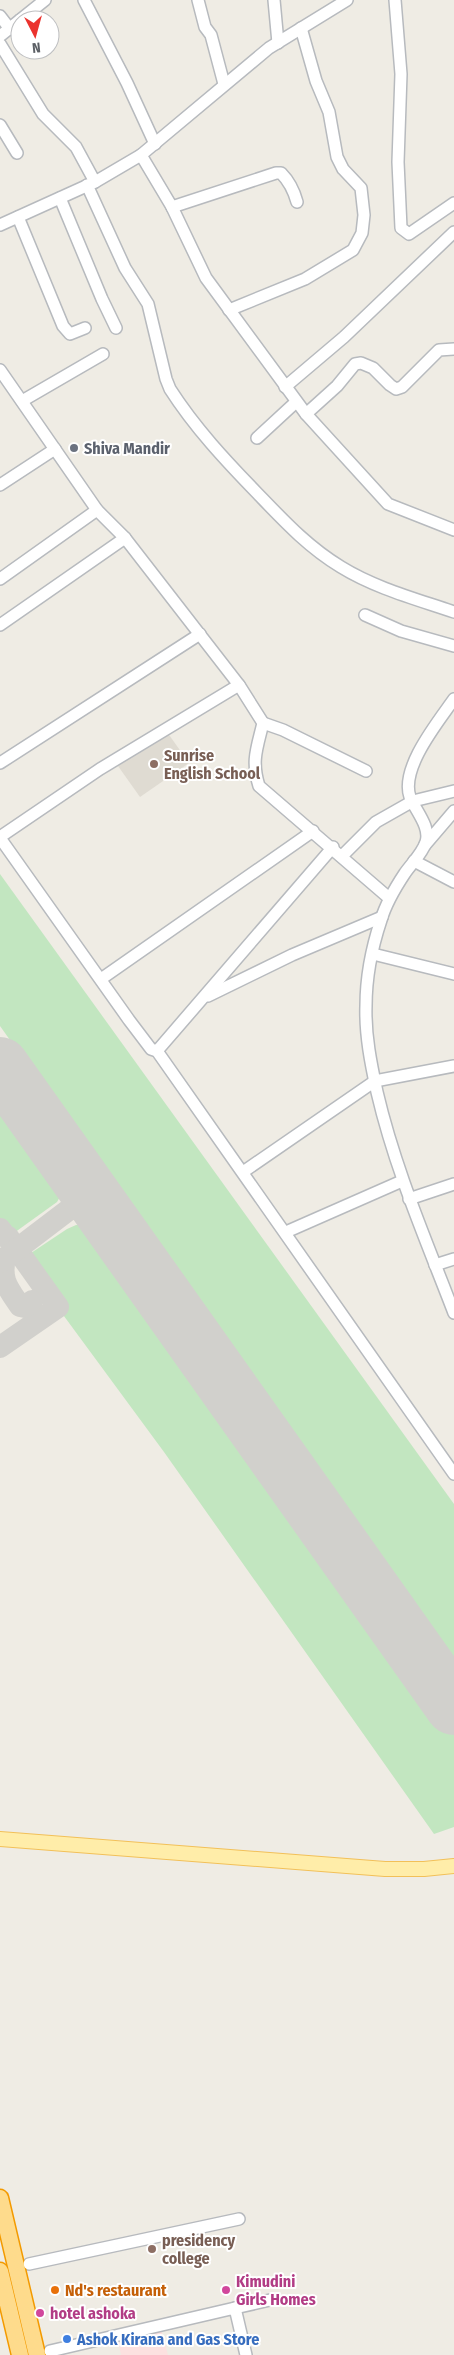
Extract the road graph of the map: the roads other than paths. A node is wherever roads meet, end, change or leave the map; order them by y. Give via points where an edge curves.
1 (45, 0) edge
2 (84, 0) edge
3 (198, 0) edge
4 (274, 0) edge
5 (347, 0) edge
6 (395, 0) edge
7 (32, 10) edge
8 (0, 16) edge
9 (10, 28) joint
10 (301, 28) junction
11 (0, 36) edge
12 (278, 42) junction
13 (0, 44) edge
14 (224, 84) junction
15 (0, 125) edge
16 (154, 144) junction
17 (17, 153) dead end
18 (141, 156) junction
19 (91, 183) junction
20 (60, 198) junction
21 (297, 202) dead end
22 (454, 203) edge
23 (172, 207) junction
24 (18, 217) junction
25 (0, 225) edge
26 (454, 232) edge
27 (229, 310) junction
28 (85, 328) dead end
29 (116, 328) dead end
30 (454, 349) edge
31 (103, 354) dead end
32 (0, 370) edge
33 (4, 385) edge
34 (286, 387) junction
35 (22, 401) junction
36 (296, 402) junction
37 (306, 414) junction
38 (257, 438) dead end
39 (55, 449) junction
40 (0, 484) edge
41 (97, 510) junction
42 (454, 530) edge
43 (125, 538) junction
44 (0, 579) edge
45 (454, 612) edge
46 (365, 615) dead end
47 (0, 625) edge
48 (200, 634) junction
49 (454, 646) edge
50 (239, 685) junction
51 (454, 699) edge
52 (263, 723) junction
53 (0, 763) edge
54 (366, 771) dead end
55 (454, 791) edge
56 (413, 802) junction
57 (454, 811) edge
58 (313, 831) junction
59 (0, 838) edge
60 (425, 845) junction
61 (333, 847) junction
62 (342, 856) junction
63 (414, 861) junction
64 (454, 882) edge
65 (389, 898) junction
66 (382, 917) junction
67 (373, 954) junction
68 (454, 974) edge
69 (101, 979) junction
70 (204, 998) junction
71 (157, 1051) junction
72 (454, 1066) edge
73 (375, 1081) junction
74 (243, 1172) junction
75 (402, 1181) junction
76 (454, 1184) edge
77 (409, 1199) junction
78 (286, 1232) junction
79 (454, 1259) edge
80 (435, 1265) junction
81 (454, 1313) edge
82 (454, 1474) edge
83 (0, 1839) edge
84 (454, 1866) edge
85 (0, 2198) edge
86 (240, 2219) dead end
87 (29, 2264) dead end
88 (0, 2272) edge
89 (270, 2300) dead end
90 (235, 2308) junction
91 (44, 2353) edge
92 (20, 2355) edge
93 (246, 2355) edge

1 - 7 street
2 - 16 street
3 - 14 street
4 - 12 street
5 - 10 street
6 - 22 street via 401,74 398,162 401,228 409,234
8 - 9 street
9 - 11 street
10 - 12 street
10 - 27 street via 316,81 329,112 337,157 343,169 361,188 362,234 353,250 305,279
12 - 14 street
13 - 19 street via 43,114 76,147
14 - 16 street
15 - 17 street
16 - 18 street
18 - 19 street
18 - 23 street
19 - 20 street
19 - 45 street via 125,268 148,304 170,389 214,449 298,536 320,554 377,585
20 - 24 street
20 - 29 street
21 - 23 street via 285,177 276,173
23 - 27 street via 206,278
24 - 25 street
24 - 28 street via 63,326 70,334
26 - 34 street via 344,337
27 - 34 street
30 - 37 street via 439,350 402,387 396,389 373,368 355,364 337,386
31 - 35 street
32 - 33 street
33 - 35 street
34 - 36 street
35 - 39 street
36 - 37 street
36 - 38 street
37 - 42 street via 388,504
39 - 40 street
39 - 41 street
41 - 43 street
41 - 44 street
43 - 47 street
43 - 48 street
46 - 49 street via 401,631
48 - 50 street
48 - 53 street
50 - 52 street
50 - 59 street via 100,769
51 - 56 street via 419,750 413,765 409,787
52 - 54 street
52 - 58 street via 254,770 259,786
55 - 56 street
56 - 60 street via 426,831
56 - 62 street via 376,822
57 - 60 street
58 - 61 street
58 - 69 street
59 - 69 street
60 - 63 street
61 - 62 street
61 - 70 street
62 - 65 street
63 - 64 street
63 - 65 street
65 - 66 street
66 - 67 street
66 - 70 street via 292,955
67 - 68 street
67 - 73 street via 366,1006 367,1036
69 - 71 street via 151,1049
70 - 71 street
71 - 74 street
72 - 73 street
73 - 74 street
73 - 75 street via 386,1132
74 - 78 street
75 - 77 street
75 - 78 street
76 - 77 street
77 - 80 street
78 - 82 street
79 - 80 street
80 - 81 street
83 - 84 main road via 385,1869
85 - 91 highway
86 - 87 street
88 - 92 highway
89 - 90 street
90 - 91 street
90 - 93 street

